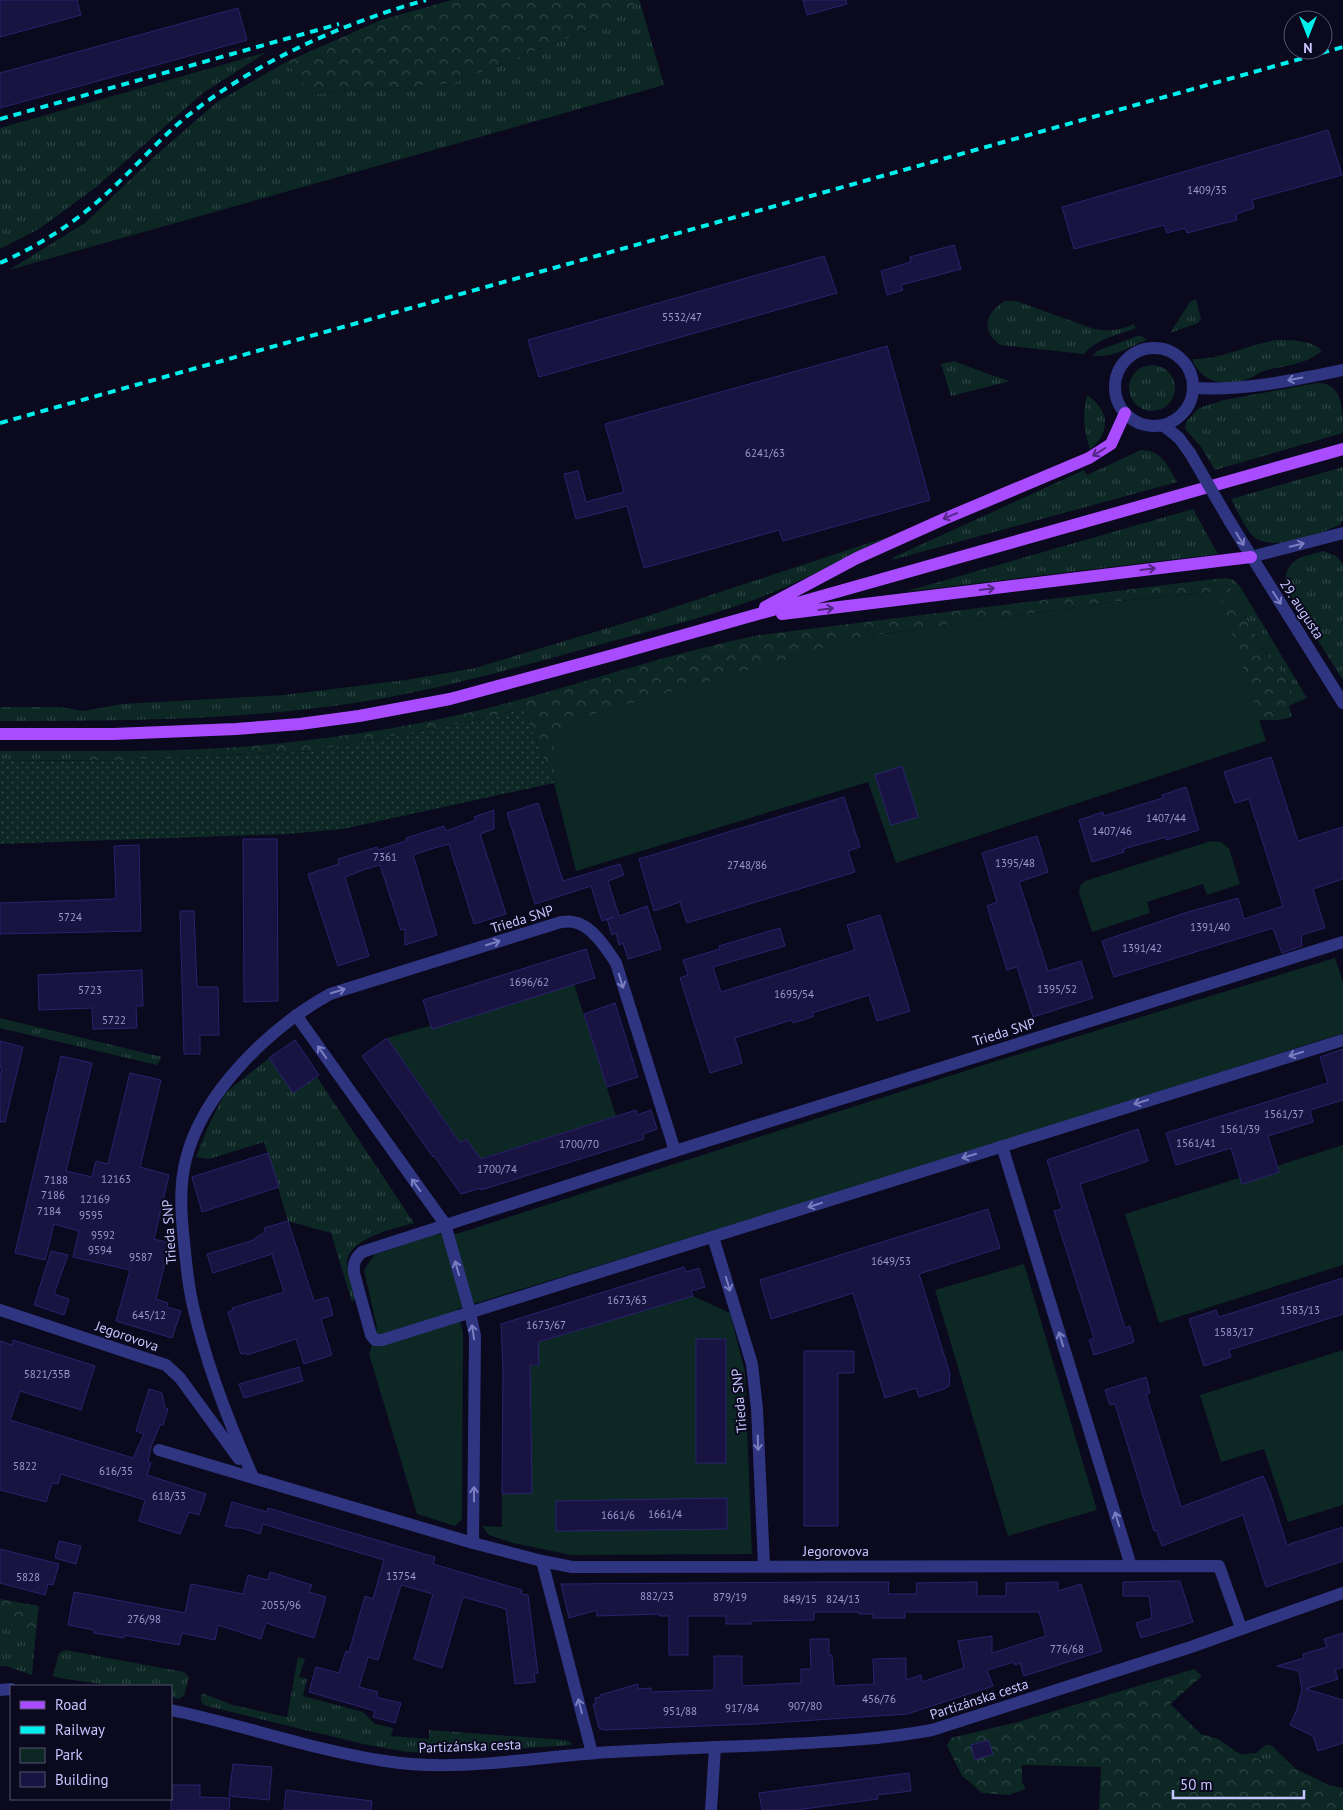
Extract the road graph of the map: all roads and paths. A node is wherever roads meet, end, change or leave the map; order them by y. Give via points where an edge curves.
1 (1343, 370) edge
2 (1194, 388) junction
3 (1125, 413) junction
4 (1163, 425) junction
5 (1343, 449) edge
6 (1343, 533) edge
7 (1251, 557) junction
8 (742, 619) junction
9 (1343, 703) edge
10 (0, 734) edge
11 (1343, 942) edge
12 (296, 1015) junction
13 (1343, 1040) edge
14 (1002, 1146) junction
15 (674, 1151) junction
16 (445, 1224) junction
17 (713, 1237) junction
18 (0, 1310) edge
19 (470, 1312) junction
20 (159, 1450) dead end
21 (253, 1478) junction
22 (473, 1543) junction
23 (542, 1561) junction
24 (764, 1566) junction
25 (1131, 1566) junction
26 (1343, 1593) edge
27 (1241, 1628) junction
28 (172, 1710) edge
29 (715, 1747) junction
30 (592, 1753) junction
31 (711, 1810) edge

1 -> 2 street via 1233,389
2 - 3 street via 1190,369 1177,354 1156,347 1142,350 1125,361 1117,376 1116,395
2 - 4 street via 1184,412
3 - 4 street via 1146,425
3 -> 8 main road via 1110,444 1089,458 857,558
4 -> 7 street, 29. augusta, bridge via 1190,453
5 - 8 main road
7 -> 6 street
8 -> 7 main road
7 -> 9 street, 29. augusta
8 - 10 main road via 450,699 359,716 300,724 177,732
11 - 15 street, Trieda SNP
12 -> 15 street, Trieda SNP via 330,994 561,922 582,924 616,963
16 -> 12 street
12 - 21 street, Trieda SNP via 242,1064 208,1107 186,1157 181,1188 183,1234 193,1306 238,1444
13 -> 14 street, Trieda SNP
14 -> 17 street, Trieda SNP
25 -> 14 street
15 - 16 street, Trieda SNP
19 -> 16 street
16 - 19 street, Trieda SNP via 362,1252 356,1257 354,1273 371,1335 375,1340 382,1340
17 - 19 street, Trieda SNP
17 -> 24 street, Trieda SNP via 752,1364
18 - 21 street, Jegorovova via 166,1365 180,1378
22 -> 19 street via 474,1336
20 - 21 street, Jegorovova
21 - 22 street, Jegorovova
22 - 23 street, Jegorovova
23 - 24 street, Jegorovova via 572,1566
30 -> 23 street
24 - 25 street, Jegorovova
25 - 27 street via 1219,1566
26 - 27 street, Partizánska cesta
27 - 29 street, Partizánska cesta via 932,1730 833,1742
28 - 30 street, Partizánska cesta via 386,1762 436,1765
29 - 30 street, Partizánska cesta
29 - 31 street

